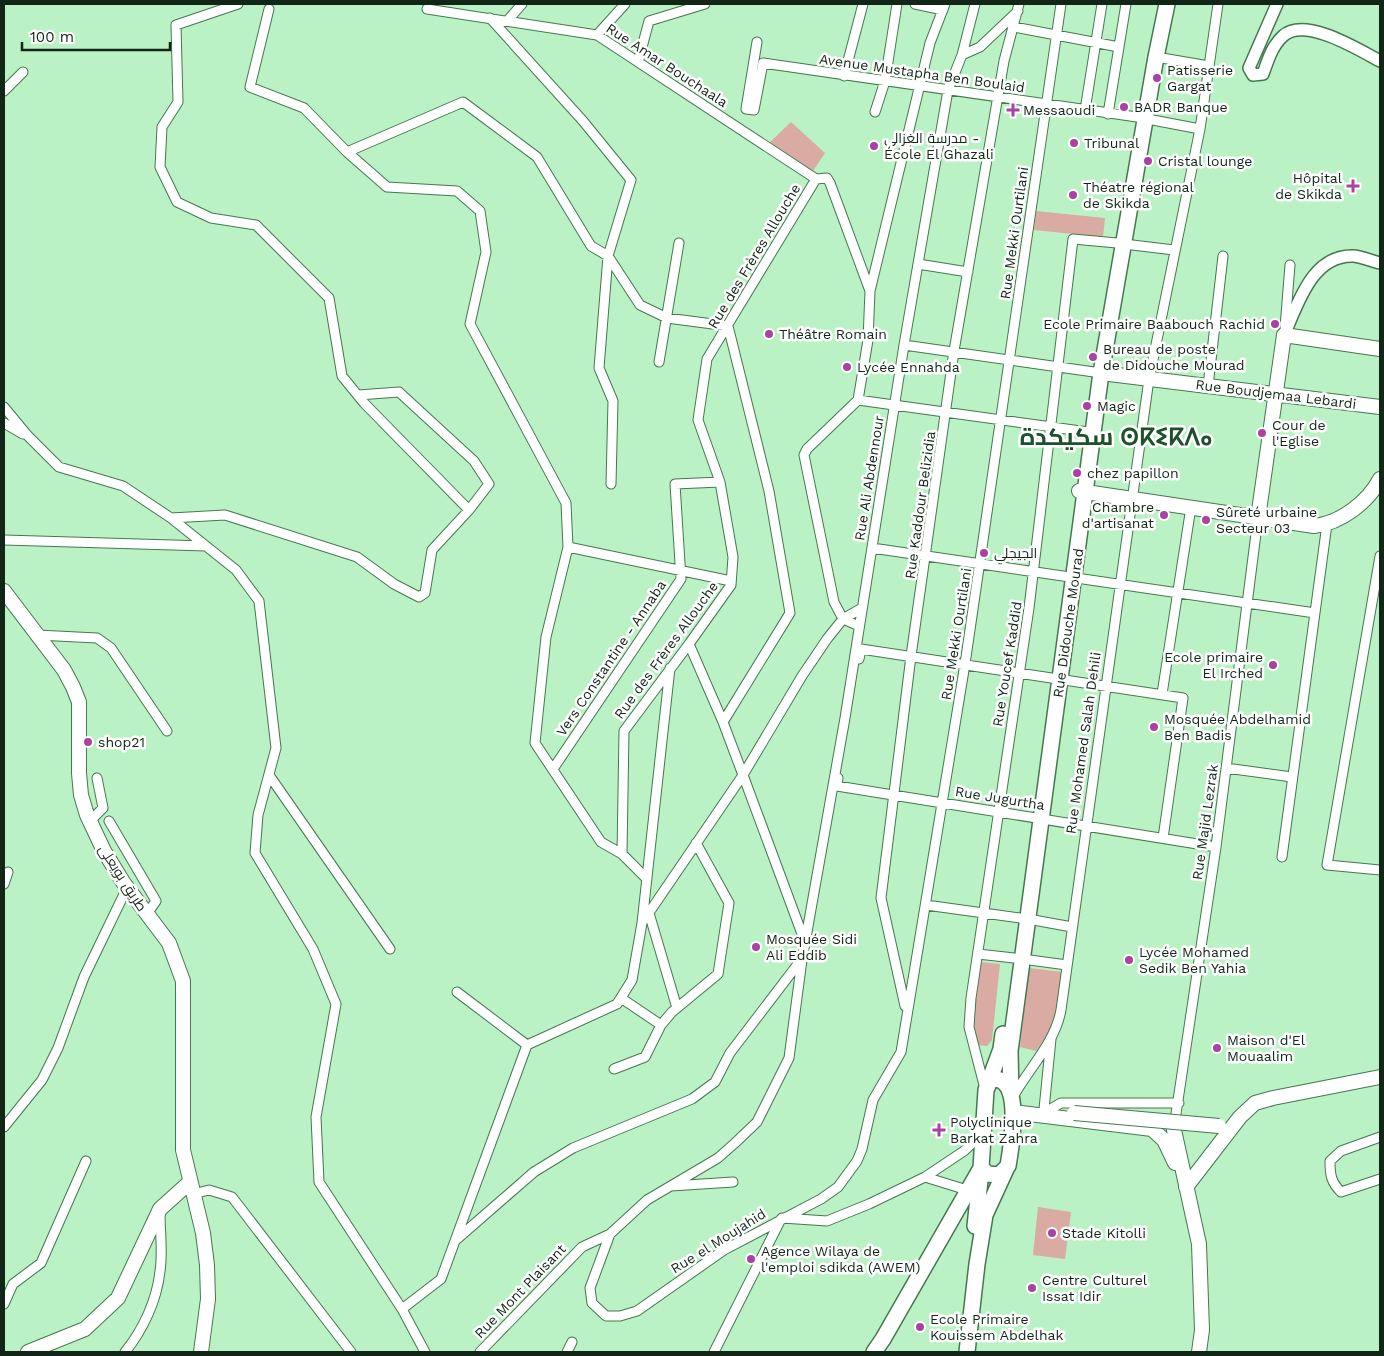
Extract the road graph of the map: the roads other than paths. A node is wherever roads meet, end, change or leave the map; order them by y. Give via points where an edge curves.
1 (238, 4) edge
2 (522, 4) edge
3 (625, 4) edge
4 (705, 4) edge
5 (863, 4) edge
6 (897, 4) edge
7 (915, 4) edge
8 (975, 4) edge
9 (1061, 4) edge
10 (1102, 4) edge
11 (1126, 4) edge
12 (1158, 4) edge
13 (1167, 4) edge
14 (1218, 4) edge
15 (1277, 4) edge
16 (270, 5) edge
17 (944, 7) edge
18 (1019, 7) edge
19 (428, 9) dead end
20 (490, 18) junction
21 (508, 20) junction
22 (1014, 27) junction
23 (597, 35) junction
24 (1055, 36) junction
25 (757, 42) dead end
26 (1095, 43) junction
27 (1119, 47) junction
28 (962, 55) junction
29 (1156, 57) junction
30 (1380, 61) edge
31 (638, 62) junction
32 (1209, 66) junction
33 (22, 72) dead end
34 (844, 76) junction
35 (884, 80) junction
36 (919, 86) junction
37 (948, 90) junction
38 (4, 91) edge
39 (997, 97) junction
40 (1045, 104) junction
41 (1085, 110) junction
42 (875, 112) dead end
43 (1108, 114) junction
44 (1141, 118) junction
45 (1200, 129) junction
46 (347, 152) junction
47 (816, 179) junction
48 (679, 243) dead end
49 (1120, 244) junction
50 (1174, 250) junction
51 (608, 256) junction
52 (1223, 256) dead end
53 (1380, 263) edge
54 (918, 264) junction
55 (1290, 266) dead end
56 (968, 272) junction
57 (870, 291) junction
58 (667, 318) junction
59 (728, 326) junction
60 (1284, 335) junction
61 (904, 345) junction
62 (1380, 349) edge
63 (954, 352) junction
64 (1010, 359) junction
65 (659, 362) dead end
66 (1057, 366) junction
67 (1099, 372) junction
68 (1149, 378) junction
69 (1208, 386) junction
70 (1276, 394) junction
71 (358, 395) junction
72 (858, 400) junction
73 (895, 405) junction
74 (4, 407) edge
75 (1380, 407) edge
76 (946, 414) junction
77 (1001, 422) junction
78 (4, 424) edge
79 (1049, 428) junction
80 (1088, 432) junction
81 (28, 436) junction
82 (1380, 479) edge
83 (720, 482) junction
84 (611, 484) dead end
85 (1082, 491) junction
86 (1131, 498) junction
87 (1191, 507) junction
88 (469, 510) junction
89 (171, 518) junction
90 (1258, 518) junction
91 (1327, 524) junction
92 (4, 540) edge
93 (206, 546) junction
94 (568, 547) junction
95 (872, 548) junction
96 (926, 555) junction
97 (1380, 556) edge
98 (980, 564) junction
99 (681, 571) junction
100 (1034, 572) junction
101 (1071, 577) junction
102 (731, 581) junction
103 (1119, 584) junction
104 (4, 591) edge
105 (1178, 593) junction
106 (1245, 603) junction
107 (862, 608) junction
108 (1315, 612) junction
109 (843, 619) junction
110 (859, 626) junction
111 (36, 634) junction
112 (689, 644) junction
113 (912, 656) junction
114 (965, 664) junction
115 (670, 667) junction
116 (1020, 672) junction
117 (1057, 678) junction
118 (1104, 685) junction
119 (1162, 694) junction
120 (845, 718) junction
121 (723, 722) junction
122 (843, 729) junction
123 (167, 731) dead end
124 (553, 768) junction
125 (1226, 768) junction
126 (269, 775) junction
127 (742, 775) junction
128 (1292, 777) junction
129 (97, 778) dead end
130 (894, 795) junction
131 (943, 803) junction
132 (998, 811) junction
133 (1037, 818) junction
134 (90, 820) junction
135 (109, 821) dead end
136 (1085, 826) junction
137 (1163, 838) junction
138 (696, 843) junction
139 (1216, 847) junction
140 (622, 854) junction
141 (1282, 857) dead end
142 (1380, 870) edge
143 (8, 872) dead end
144 (647, 879) junction
145 (4, 884) edge
146 (127, 888) junction
147 (926, 904) junction
148 (984, 912) junction
149 (648, 913) junction
150 (147, 914) junction
151 (1024, 918) junction
152 (642, 923) junction
153 (1072, 926) junction
154 (805, 942) junction
155 (390, 949) dead end
156 (978, 954) junction
157 (1018, 959) junction
158 (802, 960) junction
159 (1067, 965) junction
160 (457, 992) dead end
161 (621, 998) junction
162 (677, 1008) junction
163 (906, 1011) junction
164 (661, 1026) junction
165 (1051, 1039) junction
166 (527, 1045) junction
167 (614, 1069) dead end
168 (1380, 1077) edge
169 (986, 1088) junction
170 (1012, 1103) junction
171 (1179, 1103) junction
172 (1050, 1104) junction
173 (1240, 1117) junction
174 (4, 1127) edge
175 (1174, 1130) joint
176 (982, 1134) junction
177 (1380, 1137) edge
178 (86, 1161) dead end
179 (982, 1168) junction
180 (1003, 1170) junction
181 (925, 1177) junction
182 (1380, 1179) edge
183 (733, 1182) dead end
184 (668, 1186) junction
185 (1186, 1187) junction
186 (191, 1188) junction
187 (970, 1191) junction
188 (160, 1210) junction
189 (781, 1218) junction
190 (610, 1234) junction
191 (455, 1240) junction
192 (4, 1304) edge
193 (402, 1309) junction
194 (572, 1342) dead end
195 (28, 1352) edge
196 (126, 1352) edge
197 (201, 1352) edge
198 (351, 1352) edge
199 (425, 1352) edge
200 (482, 1352) edge
201 (567, 1352) edge
202 (714, 1352) edge
203 (874, 1352) edge
204 (960, 1352) edge
205 (967, 1352) edge
206 (1199, 1352) edge

1 - 71 street via 176,25 178,102 162,127 160,167 178,202 211,218 256,224 329,298 342,376
2 - 21 street
3 - 23 street
4 - 31 street via 649,21
5 - 34 street
6 - 35 street
7 - 17 street
8 - 28 street, Rue Ali Abdennour
9 - 24 street, Rue Mekki Ourtilani
10 - 26 street
11 - 27 street
12 - 44 main road, Rue Didouche Mourad
13 - 29 main road, Rue Didouche Mourad
14 - 32 street, Rue Mohamed Salah Dehili
15 - 30 street via 1249,68 1254,75 1263,74 1274,46 1283,35 1295,30 1329,36
16 - 46 street via 250,87 304,108
17 - 36 street
18 - 22 street, Rue Kaddour Belizidia
18 - 28 street via 980,47
19 - 20 street, Rue Amar Bouchaala
20 - 21 street, Rue Amar Bouchaala
20 - 51 street via 631,180
21 - 23 street, Rue Amar Bouchaala
22 - 24 street
22 - 39 street, Rue Kaddour Belizidia
23 - 31 street, Rue Amar Bouchaala
24 - 26 street
24 - 40 street, Rue Mekki Ourtilani
25 - 34 street, Avenue Mustapha Ben Boulaid via 746,109 754,110 763,63
26 - 27 street
26 - 41 street
27 - 43 street
28 - 37 street, Rue Ali Abdennour
29 - 32 street
29 - 44 main road, Rue Didouche Mourad
31 - 47 street, Rue Amar Bouchaala
32 - 45 street, Rue Mohamed Salah Dehili
33 - 38 street
34 - 35 street, Avenue Mustapha Ben Boulaid
35 - 36 street, Avenue Mustapha Ben Boulaid
35 - 42 street
36 - 37 street, Avenue Mustapha Ben Boulaid
36 - 57 street
37 - 39 street, Avenue Mustapha Ben Boulaid
37 - 54 street, Rue Ali Abdennour
39 - 40 street, Avenue Mustapha Ben Boulaid
39 - 56 street, Rue Kaddour Belizidia
40 - 41 street, Avenue Mustapha Ben Boulaid
40 - 64 street, Rue Mekki Ourtilani
41 - 43 street, Avenue Mustapha Ben Boulaid
43 - 44 street, Avenue Mustapha Ben Boulaid
44 - 45 street, Avenue Mustapha Ben Boulaid
44 - 49 main road, Rue Didouche Mourad
45 - 50 street, Rue Mohamed Salah Dehili
46 - 51 street via 462,102 537,157 591,246
46 - 94 street via 386,187 457,191 480,211 486,252 470,324 566,503
47 - 57 street, Rue des Frères Allouche via 827,178
47 - 59 street, Rue des Frères Allouche
48 - 58 street
49 - 50 street
49 - 66 street, Rue Youcef Kaddid via 1073,239
49 - 67 main road, Rue Didouche Mourad
50 - 68 street, Rue Mohamed Salah Dehili
51 - 58 street via 640,305
51 - 84 street via 599,368 613,401
52 - 69 street
53 - 60 street via 1354,256 1332,260 1307,284
54 - 56 street
54 - 61 street, Rue Ali Abdennour
55 - 60 street
56 - 63 street, Rue Kaddour Belizidia
57 - 72 street via 868,340
58 - 59 street
58 - 65 street
59 - 83 street, Rue des Frères Allouche via 708,359 698,420
59 - 121 street via 769,491 790,613
60 - 62 main road
60 - 70 main road
61 - 63 street, Rue Boudjemaa Lebardi
61 - 73 street, Rue Ali Abdennour
63 - 64 street, Rue Boudjemaa Lebardi
63 - 76 street, Rue Kaddour Belizidia
64 - 66 street, Rue Boudjemaa Lebardi
64 - 77 street, Rue Mekki Ourtilani
66 - 67 street, Rue Boudjemaa Lebardi
66 - 79 street, Rue Youcef Kaddid
67 - 68 main road, Rue Boudjemaa Lebardi
67 - 80 main road, Rue Didouche Mourad
67 - 85 main road, Rue Didouche Mourad
68 - 69 main road, Rue Boudjemaa Lebardi
68 - 86 street, Rue Mohamed Salah Dehili
69 - 70 main road, Rue Boudjemaa Lebardi
70 - 75 main road, Rue Boudjemaa Lebardi
70 - 90 main road
71 - 88 street
71 - 88 street via 399,392 474,461 489,484
72 - 73 street
72 - 109 street via 804,455 834,602
73 - 76 street
73 - 95 street, Rue Ali Abdennour
74 - 81 street
76 - 77 street
76 - 96 street, Rue Kaddour Belizidia
77 - 79 street
77 - 98 street, Rue Mekki Ourtilani
78 - 81 street
79 - 80 street
79 - 100 street, Rue Youcef Kaddid
80 - 85 main road, Rue Didouche Mourad
81 - 89 street via 59,467 123,486
82 - 91 main road via 1364,501
83 - 99 street, Vers Constantine - Annaba via 675,484
83 - 102 street, Rue des Frères Allouche via 733,557
85 - 86 main road
85 - 101 main road, Rue Didouche Mourad
86 - 87 main road
86 - 103 street, Rue Mohamed Salah Dehili
87 - 90 main road
87 - 105 street
88 - 89 street via 432,550 426,593 418,597 357,557 226,515
89 - 93 street
90 - 91 main road via 1314,526
90 - 106 street, Rue Majid Lezrak
91 - 108 street
92 - 93 street
93 - 126 street via 236,570 259,601 276,748
94 - 99 street
94 - 124 street via 546,637 535,743
95 - 96 street
95 - 107 street, Rue Ali Abdennour
96 - 98 street
96 - 113 street, Rue Kaddour Belizidia
97 - 142 street via 1327,865
98 - 100 street
98 - 114 street, Rue Mekki Ourtilani
99 - 102 street
99 - 124 street, Vers Constantine - Annaba via 681,579
100 - 101 street
100 - 116 street, Rue Youcef Kaddid
101 - 103 street
101 - 117 main road, Rue Didouche Mourad
102 - 112 street, Rue des Frères Allouche
103 - 105 street
103 - 118 street, Rue Mohamed Salah Dehili
104 - 111 main road, طريق بويعلى
105 - 106 street
105 - 119 street
106 - 108 street
106 - 125 street, Rue Majid Lezrak
107 - 109 street
107 - 110 street, Rue Ali Abdennour
108 - 128 street
109 - 110 street
109 - 127 street via 802,676
110 - 120 street, Rue Ali Abdennour
111 - 123 street via 97,638 111,648
111 - 134 main road, طريق بويعلى via 64,670 79,702 81,796
112 - 115 street, Rue des Frères Allouche
112 - 121 street
113 - 114 street
113 - 120 street via 861,649 851,713
113 - 130 street, Rue Kaddour Belizidia
114 - 116 street
114 - 131 street, Rue Mekki Ourtilani
115 - 140 street, Rue des Frères Allouche via 624,731
115 - 144 street
116 - 117 street
116 - 132 street, Rue Youcef Kaddid
117 - 118 street
117 - 133 main road, Rue Didouche Mourad
118 - 119 street
118 - 136 street, Rue Mohamed Salah Dehili
119 - 137 street via 1183,698
120 - 122 street, Rue Ali Abdennour
121 - 127 street
122 - 130 street, Rue Jugurtha via 847,736 837,786
122 - 154 street, Rue Ali Abdennour
124 - 140 street via 601,842
125 - 128 street
125 - 139 street, Rue Majid Lezrak
126 - 155 street
126 - 193 street via 258,815 255,853 313,949 336,1004 316,1117 319,1182
127 - 138 street
127 - 154 street
128 - 141 street
129 - 134 street via 103,808
130 - 131 street, Rue Jugurtha
130 - 163 street, Rue Kaddour Belizidia via 881,898
131 - 132 street, Rue Jugurtha
131 - 147 street, Rue Mekki Ourtilani
132 - 133 street, Rue Jugurtha
132 - 148 street, Rue Youcef Kaddid
133 - 136 street, Rue Jugurtha
133 - 151 main road, Rue Didouche Mourad
134 - 146 main road, طريق بويعلى via 104,851
135 - 150 street via 156,901
136 - 137 street, Rue Jugurtha
136 - 153 street, Rue Mohamed Salah Dehili
137 - 139 street, Rue Jugurtha
138 - 149 street
138 - 162 street via 729,903 718,974
139 - 171 street, Rue Majid Lezrak
140 - 144 street
143 - 145 street
144 - 152 street
146 - 150 main road, طريق بويعلى
146 - 174 street via 84,977 58,1048 42,1080
147 - 148 street
147 - 163 street, Rue Mekki Ourtilani
148 - 151 street
148 - 156 street, Rue Youcef Kaddid
149 - 152 street
149 - 162 street
150 - 186 main road, طريق بويعلى via 169,943 183,980 183,1150
151 - 153 street
151 - 157 main road, Rue Didouche Mourad
152 - 161 street via 632,980
153 - 159 street, Rue Mohamed Salah Dehili
154 - 158 street, Rue Ali Abdennour
156 - 157 street
156 - 169 street, Rue Youcef Kaddid via 969,1027
157 - 159 street
157 - 169 main road, Rue Didouche Mourad via 1001,1049
157 - 170 main road, Rue Didouche Mourad via 1010,1051
158 - 184 street, Rue Mont Plaisant via 790,1058 756,1122 718,1158
158 - 191 street via 730,1053 714,1082 692,1099 573,1148 534,1172
159 - 165 street, Rue Mohamed Salah Dehili via 1058,1025
160 - 166 street
161 - 164 street
161 - 166 street via 617,1004
162 - 164 street
163 - 189 street, Rue Mekki Ourtilani via 901,1052 873,1100 857,1161 838,1187
164 - 167 street via 645,1057
165 - 170 street, Rue Mohamed Salah Dehili via 1026,1073
165 - 172 street
166 - 191 street
168 - 173 main road via 1255,1103
169 - 170 main road via 990,1081 999,1079 1008,1086
169 - 176 main road, Rue Didouche Mourad
170 - 172 main road
170 - 180 main road, Rue Didouche Mourad
170 - 185 main road via 1152,1130 1164,1140
171 - 172 street
171 - 175 street, Rue Majid Lezrak
172 - 173 main road, bridge via 1074,1112 1219,1126
173 - 185 main road
175 - 185 main road
176 - 179 main road, Rue Didouche Mourad
176 - 181 street, Rue el Moujahid via 964,1151
177 - 182 street via 1341,1151 1330,1160 1332,1183 1341,1192
178 - 192 street via 41,1263 13,1284
179 - 180 main road via 988,1174
179 - 187 main road
180 - 187 main road
180 - 205 main road, Rue Didouche Mourad via 985,1215
181 - 187 street
181 - 189 street, Rue el Moujahid via 827,1221
183 - 184 street
184 - 190 street, Rue Mont Plaisant via 647,1200
185 - 206 main road via 1199,1244 1202,1330
186 - 188 main road
186 - 197 main road, طريق بويعلى via 203,1233 207,1265 208,1299
186 - 198 street via 232,1197
187 - 203 main road
187 - 204 main road via 978,1203
188 - 195 main road via 118,1298 85,1329
188 - 196 street via 160,1271 151,1306 136,1339
189 - 190 street, Rue el Moujahid via 724,1250 638,1312 620,1316 606,1316 592,1303 590,1288
189 - 202 street
190 - 200 street, Rue Mont Plaisant via 582,1247
191 - 193 street via 441,1278
193 - 199 street
194 - 201 street

